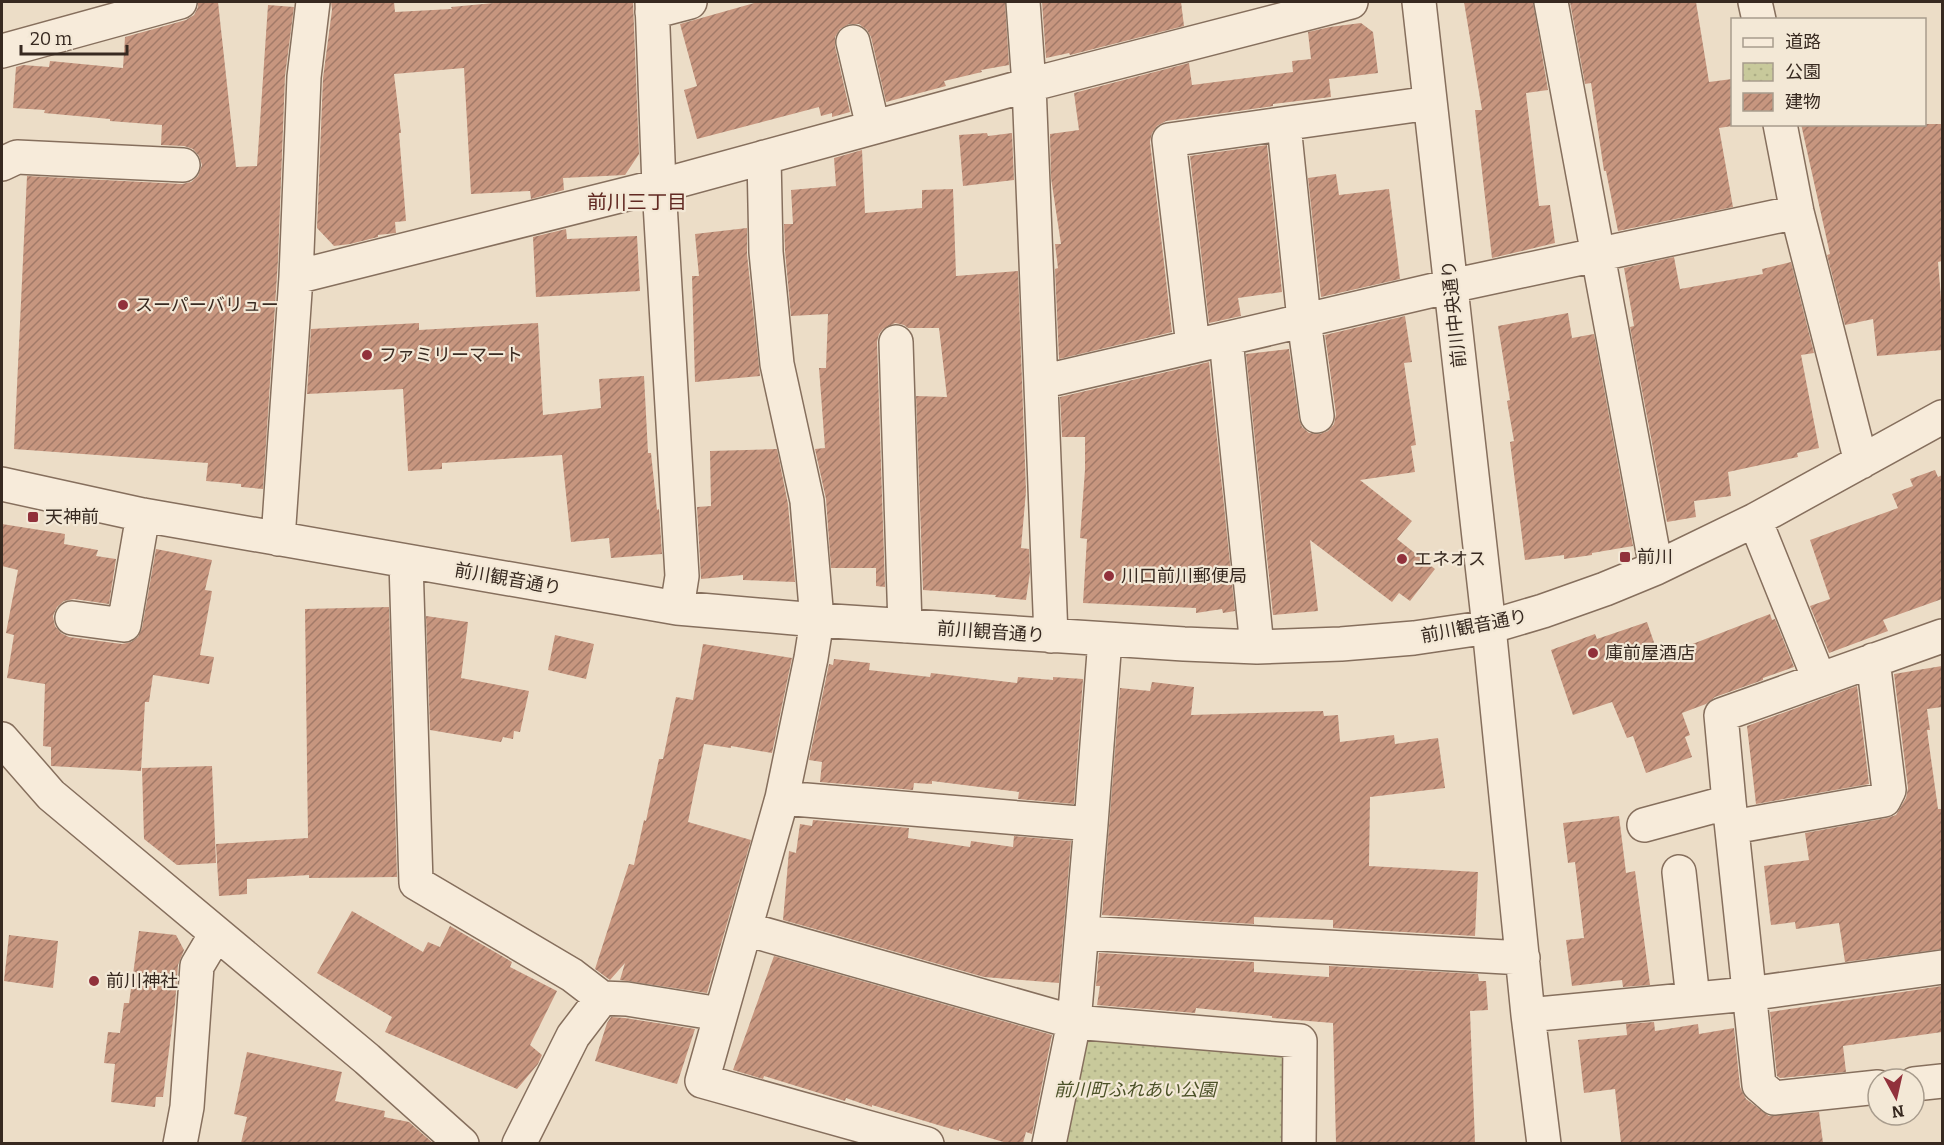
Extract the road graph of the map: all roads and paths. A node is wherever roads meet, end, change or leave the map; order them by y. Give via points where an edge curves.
1 (180, 2) edge
2 (313, 2) edge
3 (690, 2) edge
4 (1023, 2) edge
5 (1351, 2) edge
6 (1419, 2) edge
7 (1551, 2) edge
8 (1755, 2) edge
9 (652, 7) edge
10 (1759, 18) edge
11 (853, 42) dead end
12 (2, 51) edge
13 (1029, 85) junction
14 (1430, 104) junction
15 (1284, 125) junction
16 (1780, 126) edge
17 (873, 128) junction
18 (764, 157) junction
19 (2, 164) edge
20 (183, 165) dead end
21 (659, 186) junction
22 (1797, 212) junction
23 (1597, 256) junction
24 (296, 277) junction
25 (1451, 286) junction
26 (1304, 320) junction
27 (1226, 339) junction
28 (896, 342) dead end
29 (1193, 346) junction
30 (1041, 382) junction
31 (1317, 416) dead end
32 (1942, 417) edge
33 (1861, 462) junction
34 (2, 484) edge
35 (143, 515) junction
36 (1755, 520) junction
37 (278, 539) junction
38 (406, 562) junction
39 (1656, 568) junction
40 (677, 608) junction
41 (72, 618) dead end
42 (817, 620) junction
43 (905, 626) junction
44 (1489, 627) junction
45 (1051, 636) junction
46 (1942, 636) edge
47 (1105, 639) junction
48 (1257, 647) junction
49 (1873, 660) junction
50 (1819, 679) junction
51 (2, 739) edge
52 (782, 798) junction
53 (1731, 814) junction
54 (1091, 824) junction
55 (1644, 825) dead end
56 (1679, 872) dead end
57 (746, 929) junction
58 (1082, 933) junction
59 (216, 934) junction
60 (1523, 958) junction
61 (1942, 967) edge
62 (1748, 994) junction
63 (602, 998) junction
64 (1693, 999) junction
65 (720, 1014) junction
66 (1528, 1015) junction
67 (1074, 1022) junction
68 (1942, 1080) edge
69 (1926, 1082) edge
70 (1866, 1088) edge
71 (180, 1143) edge
72 (462, 1143) edge
73 (519, 1143) edge
74 (927, 1143) edge
75 (1049, 1143) edge
76 (1299, 1143) edge
77 (1544, 1143) edge

1 - 12 street
2 - 24 street via 304,77
3 - 9 street
4 - 13 street
5 - 13 street
6 - 14 street, 前川中央通り
7 - 23 street
8 - 10 street
9 - 21 street
11 - 17 street
13 - 17 street
13 - 30 street
14 - 15 street
14 - 25 street, 前川中央通り
15 - 26 street
15 - 29 street via 1168,140
16 - 22 street
17 - 18 street
18 - 21 street
18 - 42 street via 766,252 777,364 807,501
19 - 20 street via 17,157
21 - 24 street
21 - 40 street via 682,576
22 - 23 street
22 - 33 street
23 - 25 street
23 - 39 street
24 - 37 street
25 - 26 street
25 - 44 street, 前川中央通り
26 - 27 street
26 - 31 street
27 - 29 street
27 - 48 street
28 - 43 street
29 - 30 street
30 - 45 street
32 - 33 street, 前川観音通り
33 - 36 street, 前川観音通り
34 - 35 street, 前川観音通り
35 - 37 street, 前川観音通り
35 - 41 street via 124,625
36 - 39 street, 前川観音通り
36 - 50 street
37 - 38 street, 前川観音通り
38 - 40 street, 前川観音通り
38 - 63 street via 416,883 572,975
39 - 44 street, 前川観音通り
40 - 42 street, 前川観音通り
42 - 43 street, 前川観音通り
42 - 52 street
43 - 45 street, 前川観音通り
44 - 48 street, 前川観音通り via 1414,638
44 - 60 street, 前川中央通り
45 - 47 street, 前川観音通り
46 - 49 street
47 - 48 street, 前川観音通り
47 - 54 street
49 - 50 street
49 - 53 street via 1889,790 1884,800
50 - 53 street via 1721,715
51 - 59 street via 51,795
52 - 54 street
52 - 57 street
53 - 55 street
53 - 62 street
54 - 58 street
56 - 64 street
57 - 65 street
57 - 67 street
58 - 60 street
58 - 67 street
59 - 71 street via 197,966 187,1107
59 - 72 street
60 - 66 street, 前川中央通り
61 - 62 street
62 - 64 street
62 - 70 street via 1759,1085 1774,1098
63 - 65 street
63 - 73 street via 573,1036
64 - 66 street
65 - 74 street via 702,1081
66 - 77 street, 前川中央通り
67 - 75 street
67 - 76 street via 1300,1041
68 - 69 street

